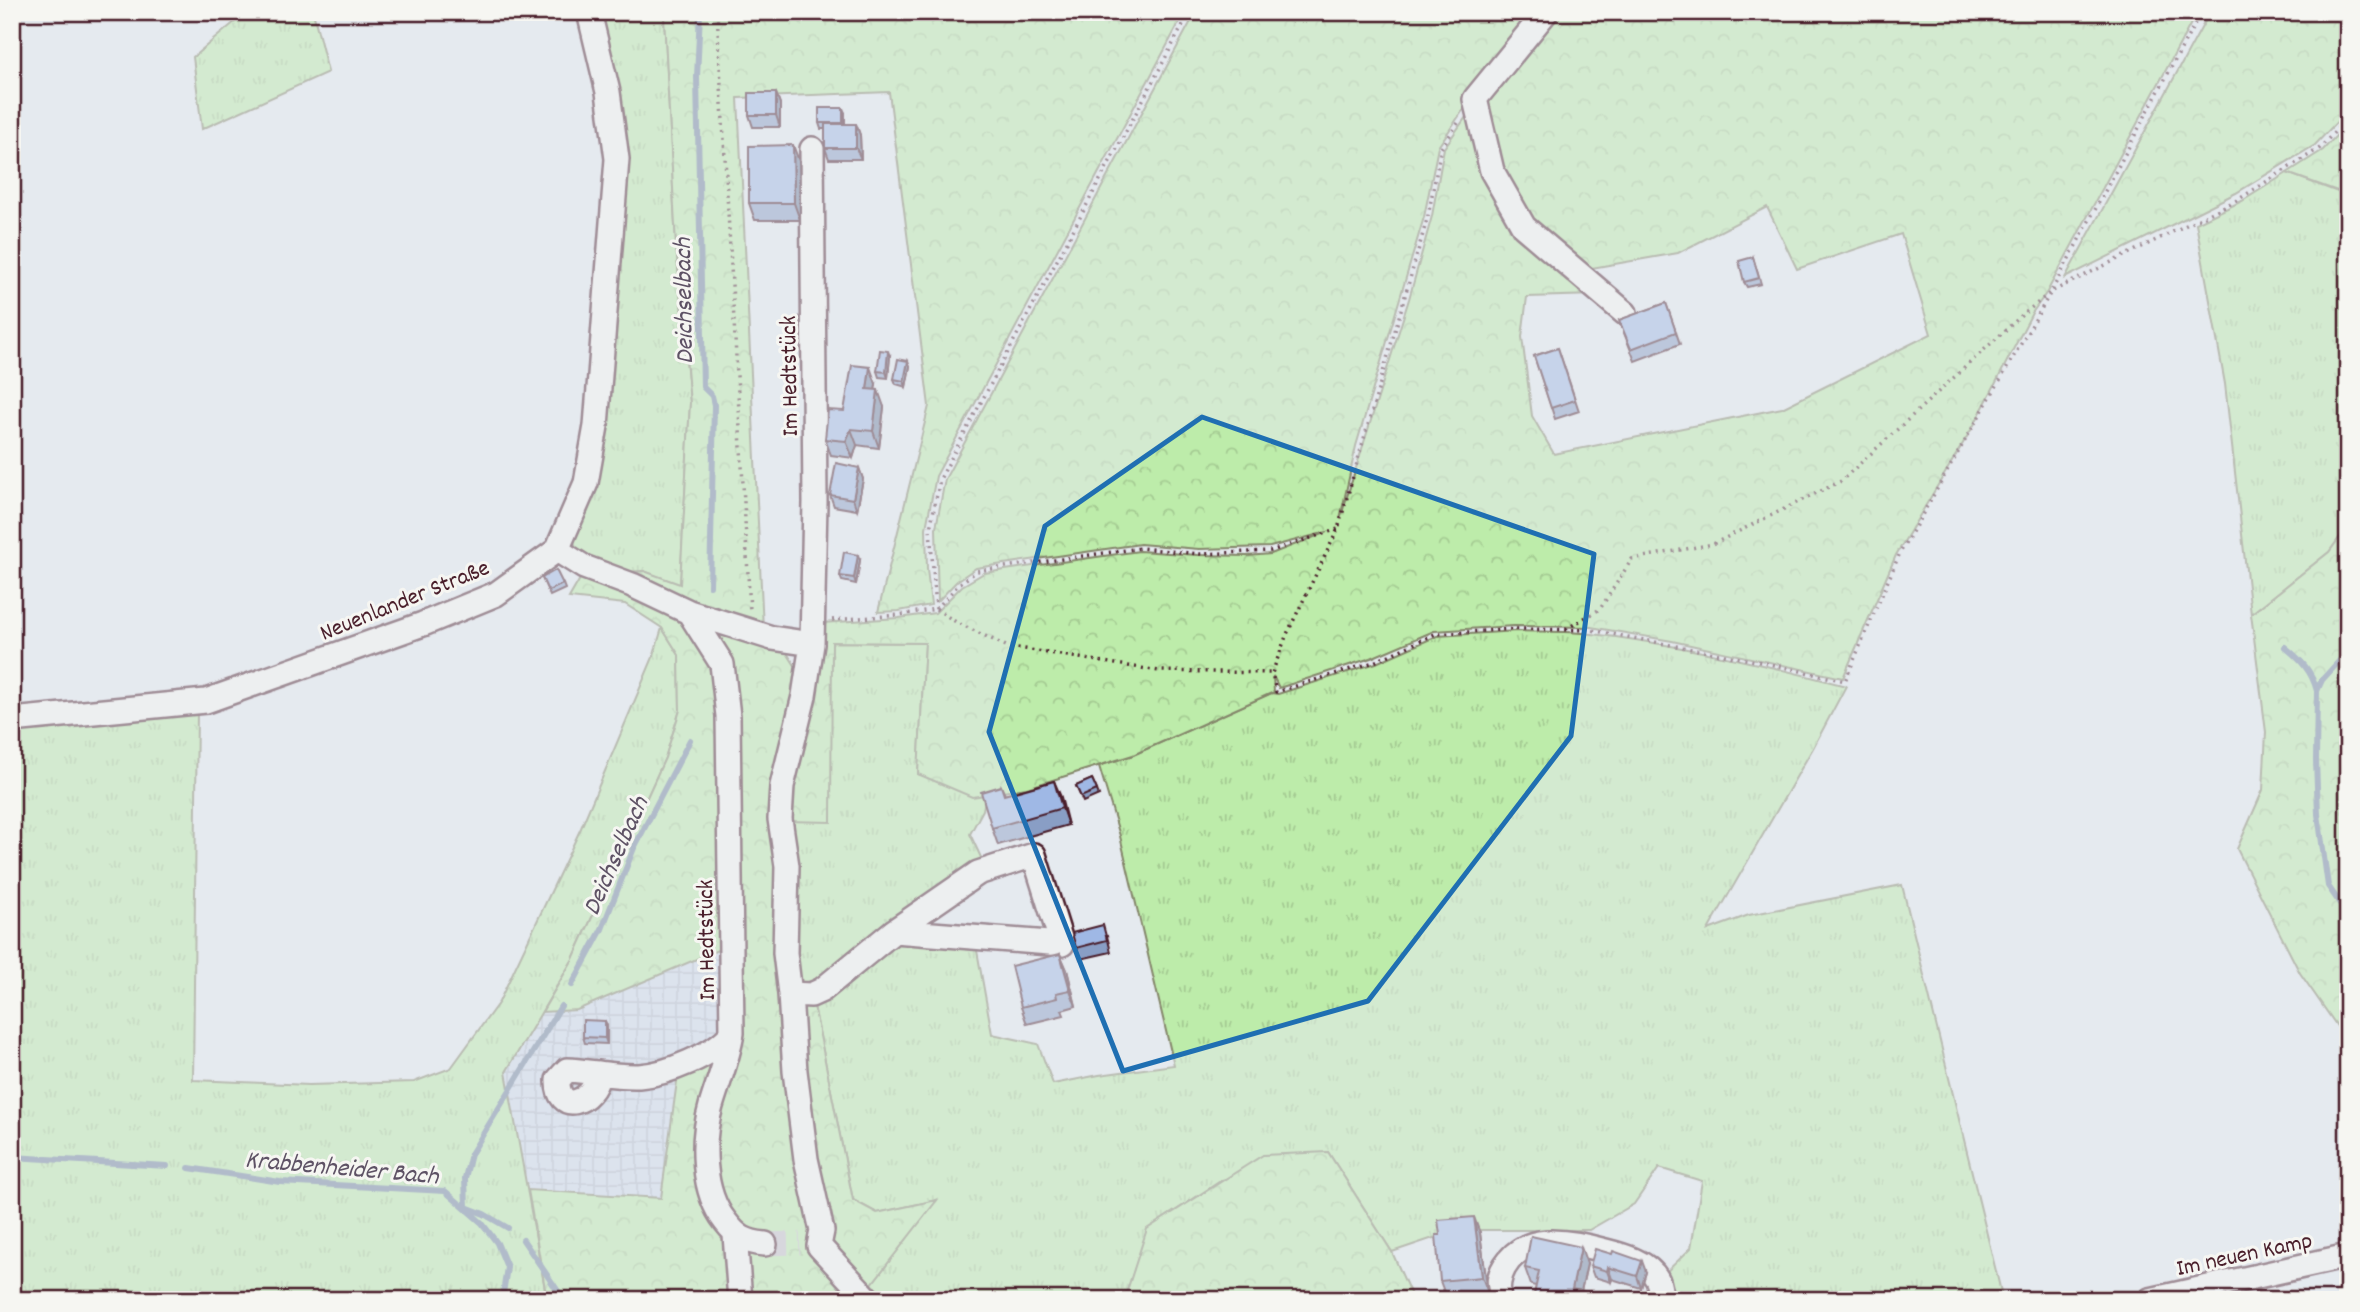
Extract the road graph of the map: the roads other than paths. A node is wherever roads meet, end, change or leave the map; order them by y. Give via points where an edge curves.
1 (589, 12) edge
2 (1546, 12) edge
3 (812, 149) dead end
4 (1625, 313) dead end
5 (557, 550) junction
6 (689, 612) junction
7 (813, 633) junction
8 (12, 720) edge
9 (894, 932) junction
10 (790, 994) junction
11 (732, 1033) junction
12 (599, 1073) dead end
13 (735, 1235) junction
14 (765, 1244) tunnel mouth
15 (2348, 1256) edge
16 (740, 1300) edge
17 (869, 1300) edge
18 (1499, 1300) edge
19 (1662, 1300) edge
20 (2150, 1300) edge

1 - 5 street via 608,92 617,159 596,426 586,483
2 - 4 street via 1475,99 1492,171 1524,227
3 - 7 street, Im Hedtstück
5 - 6 street via 583,567
5 - 8 street, Neuenlander Straße via 496,594 206,701
6 - 7 street via 772,638
6 - 11 street, Im Hedtstück via 722,664 728,716
7 - 10 street, Im Hedtstück via 804,696 782,786
9 - 9 street via 978,873 1034,855 1062,944
9 - 10 street via 822,990 811,995
10 - 17 street, Im Hedtstück via 794,1071 822,1231 810,1244
11 - 12 street via 712,1052 673,1068 641,1076
11 - 13 street, Im Hedtstück via 710,1109 705,1163 713,1203
13 - 14 street
13 - 16 street
15 - 20 street, Im neuen Kamp
18 - 19 street via 1497,1281 1505,1263 1521,1250 1545,1242 1581,1245 1646,1267 1657,1279

